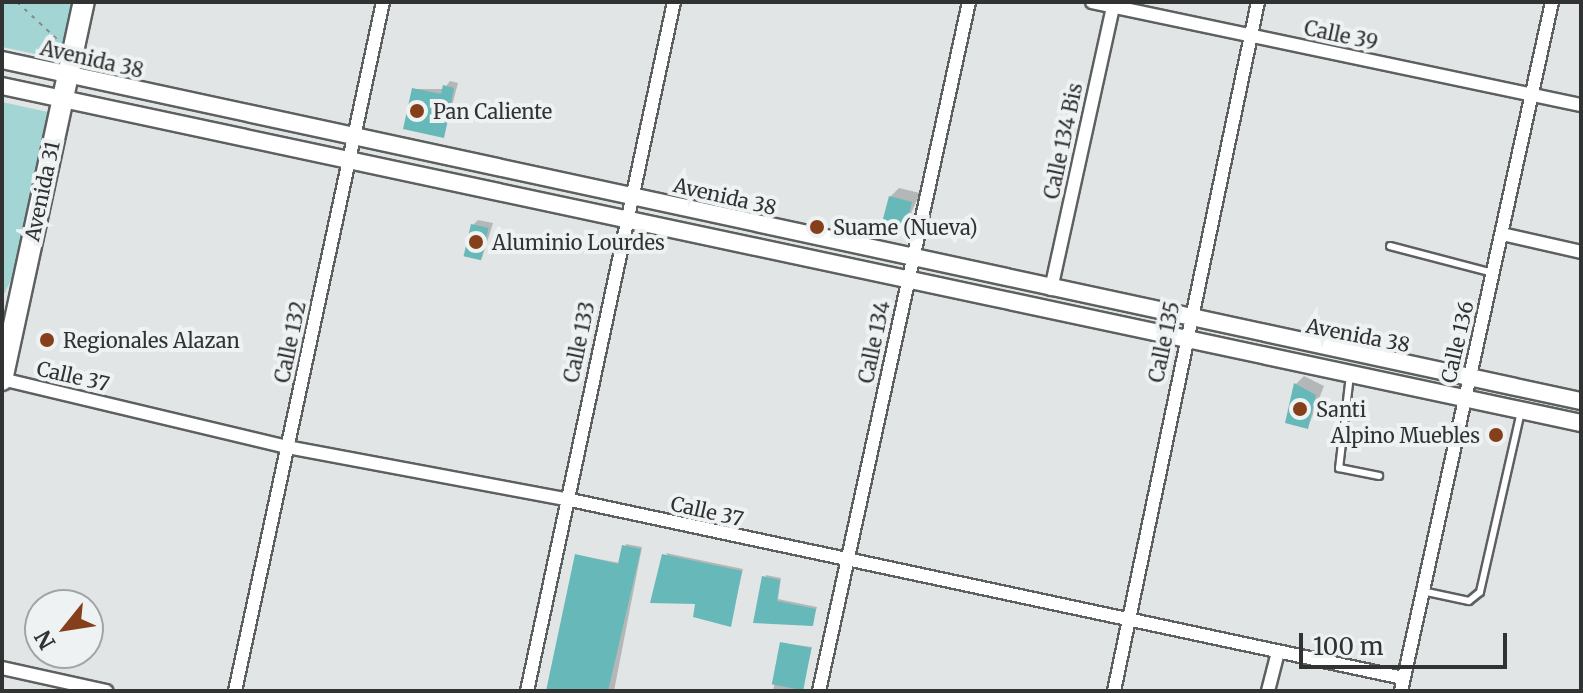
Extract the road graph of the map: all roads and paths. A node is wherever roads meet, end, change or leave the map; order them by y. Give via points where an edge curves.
1 (17, 2) edge
2 (84, 2) edge
3 (383, 2) edge
4 (674, 2) edge
5 (969, 2) edge
6 (1092, 2) edge
7 (1258, 2) edge
8 (1552, 2) edge
9 (1113, 4) edge
10 (1250, 36) junction
11 (2, 60) edge
12 (61, 73) junction
13 (2, 86) edge
14 (1533, 96) junction
15 (63, 98) junction
16 (1581, 105) edge
17 (352, 139) junction
18 (349, 162) junction
19 (632, 195) junction
20 (626, 218) junction
21 (1502, 234) junction
22 (1390, 246) dead end
23 (1581, 252) edge
24 (913, 258) junction
25 (1493, 273) junction
26 (909, 276) junction
27 (1051, 289) junction
28 (21, 290) junction
29 (2, 308) edge
30 (1187, 329) junction
31 (1350, 374) junction
32 (1469, 378) junction
33 (2, 380) edge
34 (1465, 398) junction
35 (1581, 401) edge
36 (1521, 410) junction
37 (1581, 423) edge
38 (287, 447) junction
39 (1379, 476) dead end
40 (566, 499) junction
41 (846, 563) junction
42 (1422, 591) junction
43 (1129, 619) junction
44 (1278, 652) junction
45 (2, 668) edge
46 (1402, 684) edge
47 (106, 691) edge
48 (235, 691) edge
49 (527, 691) edge
50 (819, 691) edge
51 (1114, 691) edge
52 (1268, 691) edge

1 - 12 path via 58,40
2 - 12 highway, Avenida 31
3 - 17 street, Calle 132
4 - 19 street, Calle 133
5 - 24 street, Calle 134
6 - 9 street, Calle 39
7 - 10 street, Calle 135
8 - 14 street, Calle 136
9 - 10 street, Calle 39
9 - 27 street, Calle 134 Bis
10 - 14 street, Calle 39
10 - 30 street, Calle 135
11 - 12 main road, Avenida 38
12 - 15 highway, Avenida 31
12 - 17 main road, Avenida 38
13 - 15 main road, Avenida 38
14 - 16 street, Calle 39
14 - 21 street, Calle 136
15 - 18 main road, Avenida 38
15 - 28 highway, Avenida 31
17 - 18 street, Calle 132
17 - 19 main road, Avenida 38
18 - 20 main road, Avenida 38
18 - 38 street, Calle 132
19 - 20 street, Calle 133
19 - 24 main road, Avenida 38
20 - 26 main road, Avenida 38
20 - 40 street, Calle 133
21 - 23 street
21 - 25 street, Calle 136
22 - 25 lane
24 - 26 street, Calle 134
24 - 27 main road, Avenida 38
25 - 32 street, Calle 136
26 - 30 main road, Avenida 38
26 - 41 street, Calle 134
27 - 30 main road, Avenida 38
28 - 29 highway
28 - 33 highway, Avenida 31
30 - 31 main road, Avenida 38
30 - 32 main road, Avenida 38
30 - 43 street, Calle 135
31 - 34 main road, Avenida 38
31 - 39 lane via 1339,468
32 - 34 street, Calle 136
32 - 35 main road, Avenida 38
33 - 38 street, Calle 37
34 - 36 main road, Avenida 38
34 - 42 street, Calle 136
36 - 37 main road, Avenida 38
36 - 42 lane via 1480,592 1469,601
38 - 40 street, Calle 37
38 - 48 street, Calle 132
40 - 41 street, Calle 37
40 - 49 street, Calle 133
41 - 43 street, Calle 37
41 - 50 street, Calle 134
42 - 46 street, Calle 136
43 - 44 street, Calle 37
43 - 51 street, Calle 135
44 - 46 street, Calle 37
44 - 52 street
45 - 47 street

